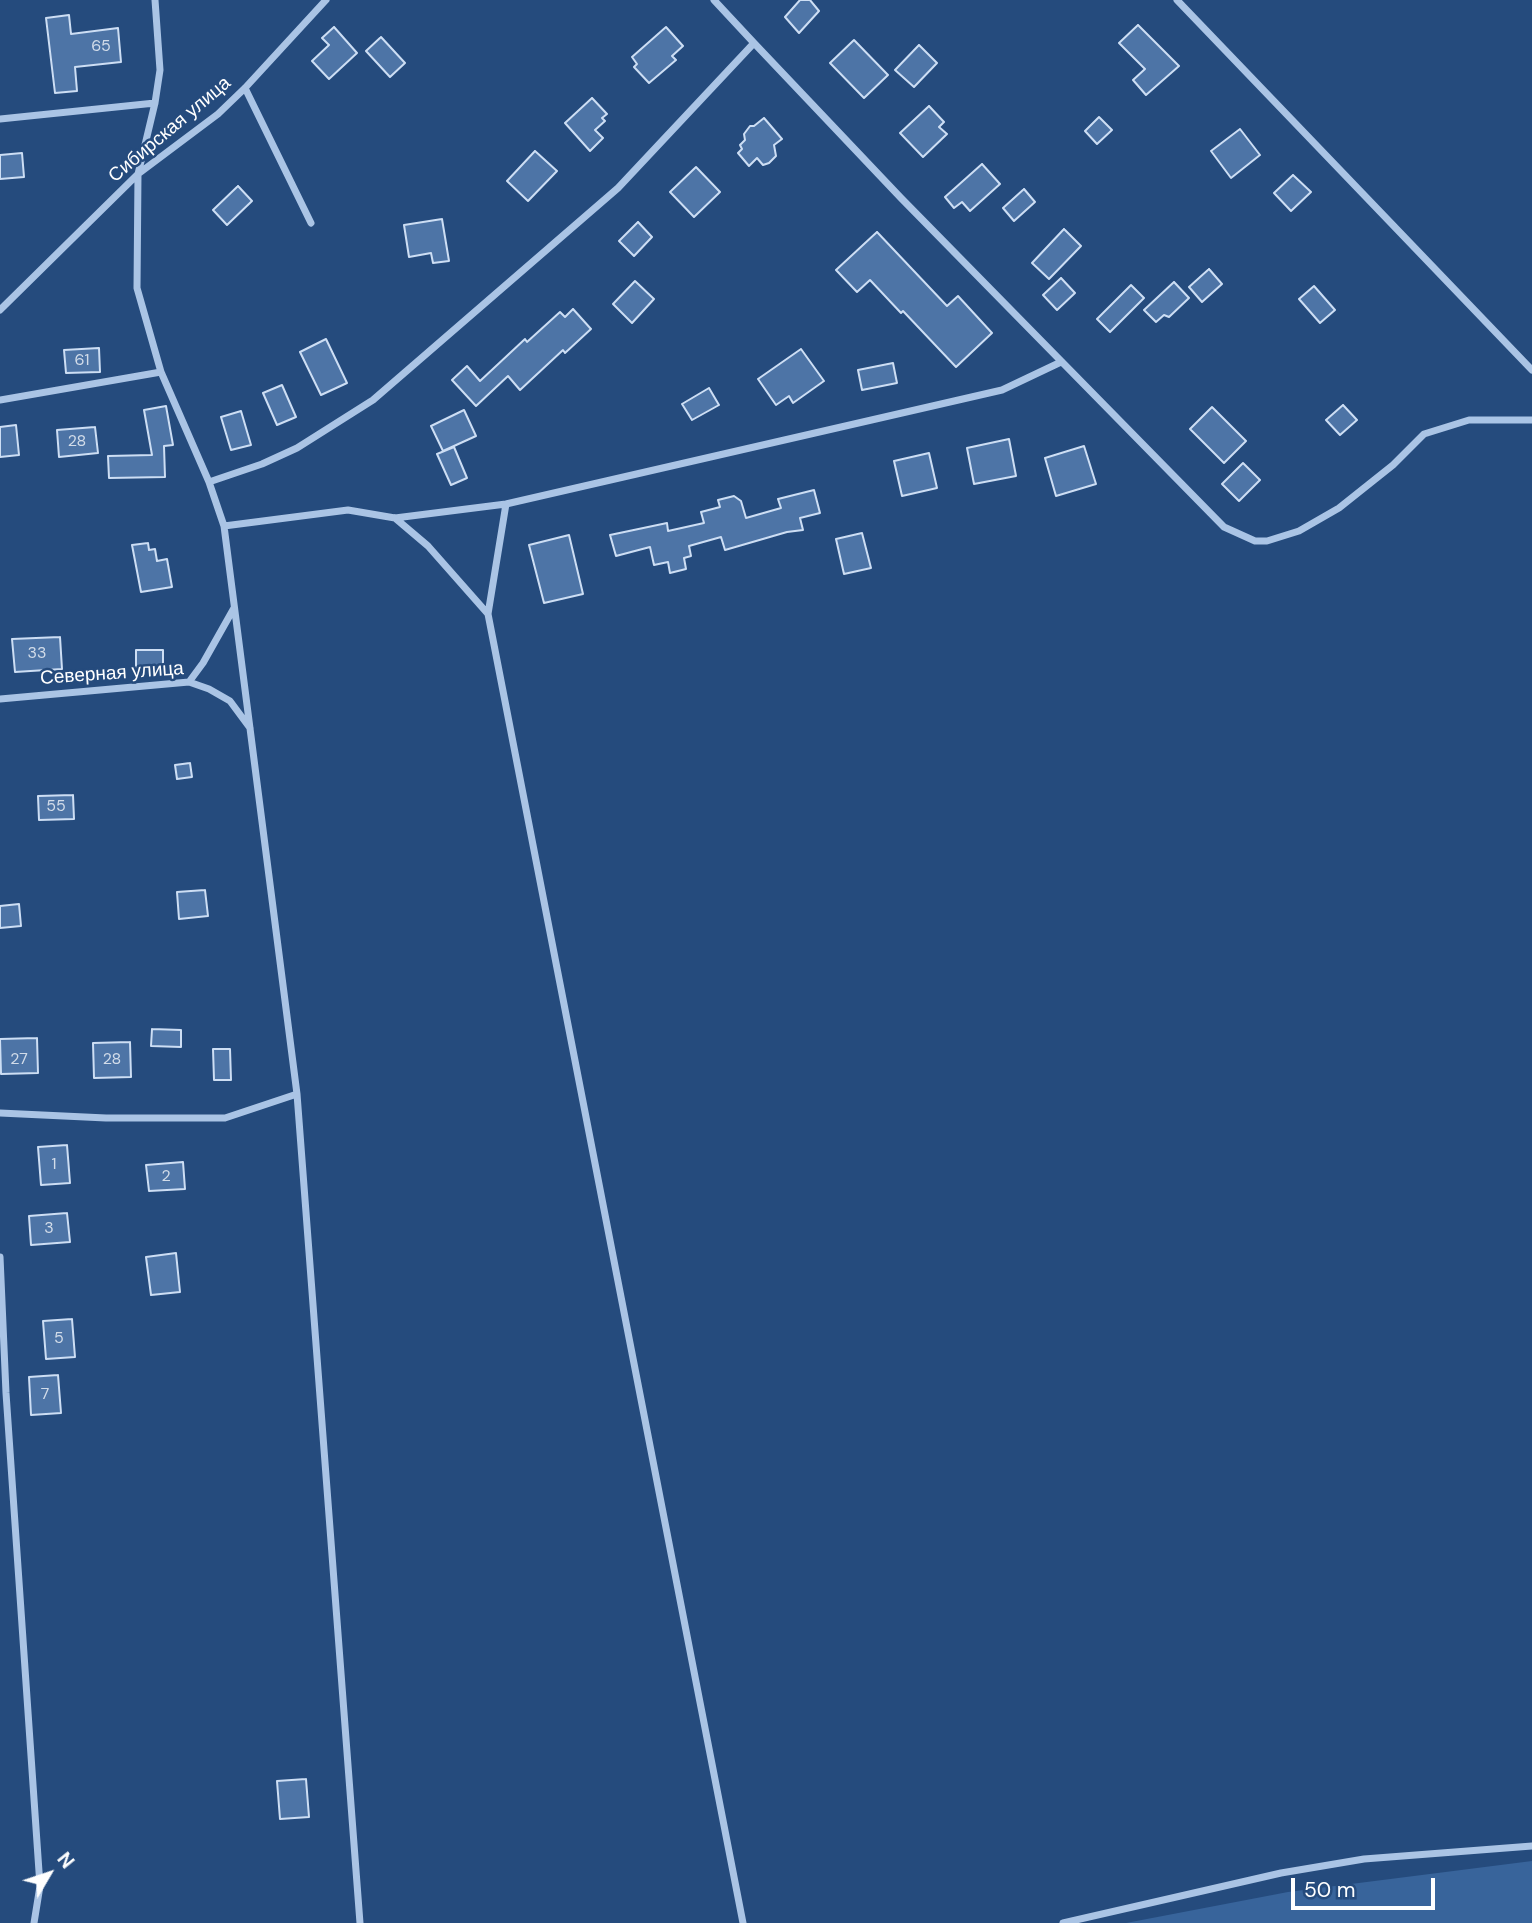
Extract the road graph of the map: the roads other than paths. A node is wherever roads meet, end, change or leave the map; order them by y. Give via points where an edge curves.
1 (155, 0) edge
2 (326, 0) edge
3 (714, 0) edge
4 (1177, 0) edge
5 (754, 43) junction
6 (246, 88) junction
7 (155, 103) junction
8 (0, 119) edge
9 (138, 174) junction
10 (311, 223) dead end
11 (0, 310) edge
12 (1061, 362) junction
13 (1532, 370) edge
14 (161, 372) junction
15 (0, 400) edge
16 (1532, 420) edge
17 (209, 482) junction
18 (506, 504) junction
19 (395, 519) junction
20 (224, 526) junction
21 (234, 606) junction
22 (488, 614) junction
23 (189, 682) junction
24 (0, 699) edge
25 (250, 729) junction
26 (297, 1094) junction
27 (0, 1114) edge
28 (0, 1257) edge
29 (1532, 1846) edge
30 (34, 1923) edge
31 (360, 1923) edge
32 (743, 1923) edge
33 (1063, 1923) edge

1 - 7 street via 160,70
2 - 6 street, Сибирская улица
3 - 5 street
4 - 13 street
5 - 12 street
5 - 17 street via 618,188 382,393 297,448
6 - 9 street, Сибирская улица
6 - 10 street
7 - 8 street
7 - 9 street
9 - 11 street, Сибирская улица
9 - 14 street via 137,288
12 - 16 street via 1224,527 1255,541 1299,531 1339,508 1424,434 1469,420
12 - 18 street via 1002,390
14 - 15 street
14 - 17 street
17 - 20 street
18 - 19 street
18 - 22 street
19 - 20 street via 348,510
19 - 22 street via 428,546
20 - 21 street
21 - 23 street
21 - 25 street
22 - 32 street
23 - 24 street, Северная улица
23 - 25 street, Северная улица via 230,701
25 - 26 street
26 - 27 street via 225,1118
26 - 31 street
28 - 30 street via 40,1886
29 - 33 street via 1364,1859

